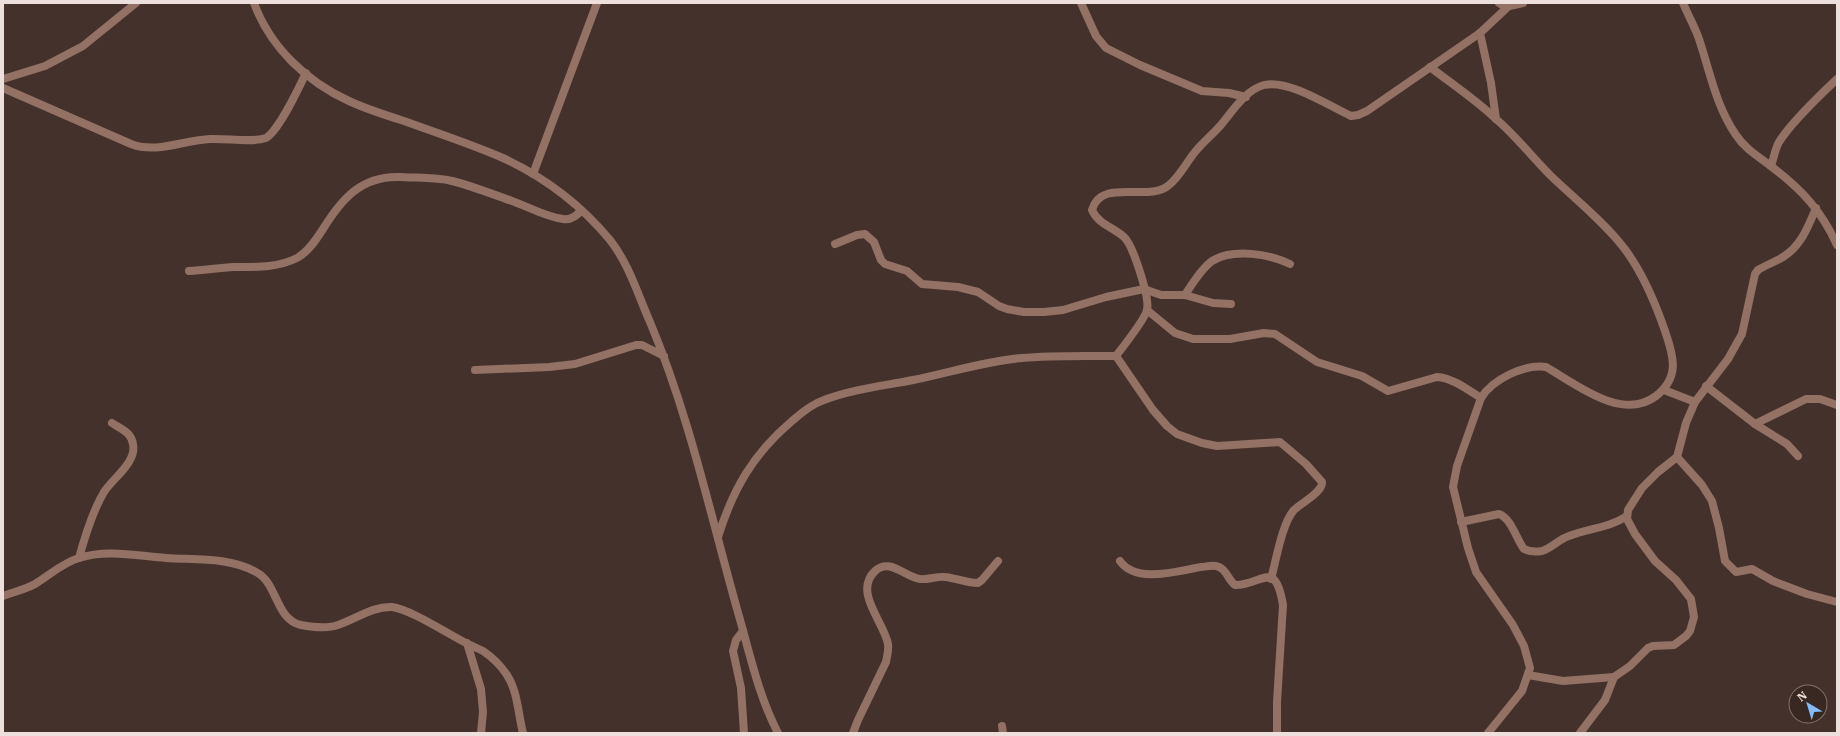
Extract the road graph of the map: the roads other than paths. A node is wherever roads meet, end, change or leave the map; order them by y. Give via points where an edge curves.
1 (136, 3) edge
2 (254, 3) edge
3 (597, 3) edge
4 (1082, 3) edge
5 (1523, 3) edge
6 (1683, 3) edge
7 (1505, 4) edge
8 (1480, 33) junction
9 (1430, 67) junction
10 (306, 73) junction
11 (3, 79) edge
12 (1837, 79) edge
13 (3, 88) edge
14 (1246, 97) junction
15 (1496, 119) junction
16 (1771, 166) junction
17 (533, 174) junction
18 (1816, 208) junction
19 (581, 210) junction
20 (835, 244) dead end
21 (1837, 245) edge
22 (1290, 264) dead end
23 (189, 271) dead end
24 (1144, 289) junction
25 (1185, 295) junction
26 (1231, 304) dead end
27 (1147, 310) junction
28 (664, 356) junction
29 (1116, 356) junction
30 (475, 370) dead end
31 (1706, 386) junction
32 (1664, 390) junction
33 (1481, 398) junction
34 (1695, 402) junction
35 (1837, 405) edge
36 (112, 423) dead end
37 (1755, 424) junction
38 (1798, 456) dead end
39 (1677, 457) junction
40 (1627, 516) junction
41 (1461, 522) junction
42 (718, 538) junction
43 (79, 558) junction
44 (998, 561) dead end
45 (1120, 561) dead end
46 (1271, 579) junction
47 (3, 596) edge
48 (1837, 602) edge
49 (743, 631) junction
50 (467, 643) junction
51 (1528, 676) junction
52 (1614, 677) junction
53 (481, 733) edge
54 (522, 733) edge
55 (744, 733) edge
56 (778, 733) edge
57 (853, 733) edge
58 (1278, 733) edge
59 (1488, 733) edge
60 (1580, 733) edge

1 - 11 street via 83,46 45,66
2 - 10 street via 262,22 279,48
3 - 17 street
4 - 14 street via 1096,36 1106,48 1202,91
5 - 7 street
6 - 16 street via 1699,38 1712,84 1729,124 1742,144
7 - 8 street
8 - 9 street
8 - 15 street
9 - 14 street via 1358,115 1351,116 1279,85 1262,86
9 - 15 street
10 - 13 street via 272,133 266,138 209,139 150,148 131,144
10 - 17 street via 319,85 349,101 497,156
12 - 16 street via 1782,138
14 - 24 street via 1206,139 1169,186 1160,191 1109,193 1101,196 1093,204 1092,210 1096,218 1122,235 1129,243
15 - 32 street via 1611,233 1636,267 1659,312 1674,363 1671,378
16 - 18 street via 1794,184
17 - 19 street
18 - 21 street
18 - 31 street via 1797,245 1755,274 1742,334 1728,359
19 - 23 street via 575,217 564,219 451,181 398,177 378,180 348,194 310,248 298,258 261,267
19 - 28 street via 612,243 627,267
20 - 24 street via 865,234 874,242 878,256 885,264 907,271 922,284 978,292 998,306 1024,312 1063,310
22 - 25 street via 1265,255 1241,254 1223,257 1210,263
24 - 25 street via 1161,295
24 - 27 street
25 - 26 street via 1213,303
27 - 29 street
27 - 33 street via 1175,333 1193,339 1230,339 1264,333 1275,334 1317,362 1362,376 1388,391 1437,377 1446,378
28 - 30 street via 636,345 575,364
28 - 42 street
29 - 42 street via 1022,358 980,364 913,380 858,389 823,400 810,407 782,430 753,461 732,500
29 - 46 street via 1153,410 1171,430 1202,443 1217,446 1280,442 1294,452 1319,478 1323,484 1321,488 1294,511 1287,522
31 - 34 street
31 - 37 street
32 - 33 street via 1640,404 1619,405 1606,401 1546,367 1538,366 1515,373 1498,382
32 - 34 street
33 - 41 street via 1454,476 1453,487
34 - 39 street via 1686,423
35 - 37 street via 1820,399 1806,399
36 - 43 street via 130,436 133,453 104,492 84,538
37 - 38 street via 1786,444
39 - 40 street via 1642,488 1632,502
39 - 48 street via 1708,493 1717,520 1724,559 1735,571 1752,569 1764,577 1807,594
40 - 41 street via 1611,525 1569,536 1550,548 1535,552 1524,549 1507,519 1502,515
40 - 52 street via 1635,534 1691,599 1694,617 1690,631 1679,642 1674,645 1652,646
41 - 51 street via 1476,572 1513,625 1524,646 1530,668
42 - 49 street
43 - 47 street via 61,565 34,585
43 - 50 street via 103,554 222,561 244,566 261,574 275,594 281,609 296,624 337,626 377,609 392,607
44 - 57 street via 978,583 945,577 919,579 894,567 879,568 875,571 868,582 867,594 887,641 888,653
45 - 46 street via 1130,571 1154,574 1215,566 1224,570 1232,583 1238,585 1263,577
46 - 58 street via 1281,591 1283,605 1277,702
49 - 55 street via 736,640 733,651 741,688
49 - 56 street via 762,696
50 - 53 street via 481,689
50 - 54 street via 483,651 508,676 515,693
51 - 52 street via 1563,681
51 - 59 street via 1522,691
52 - 60 street via 1605,700

